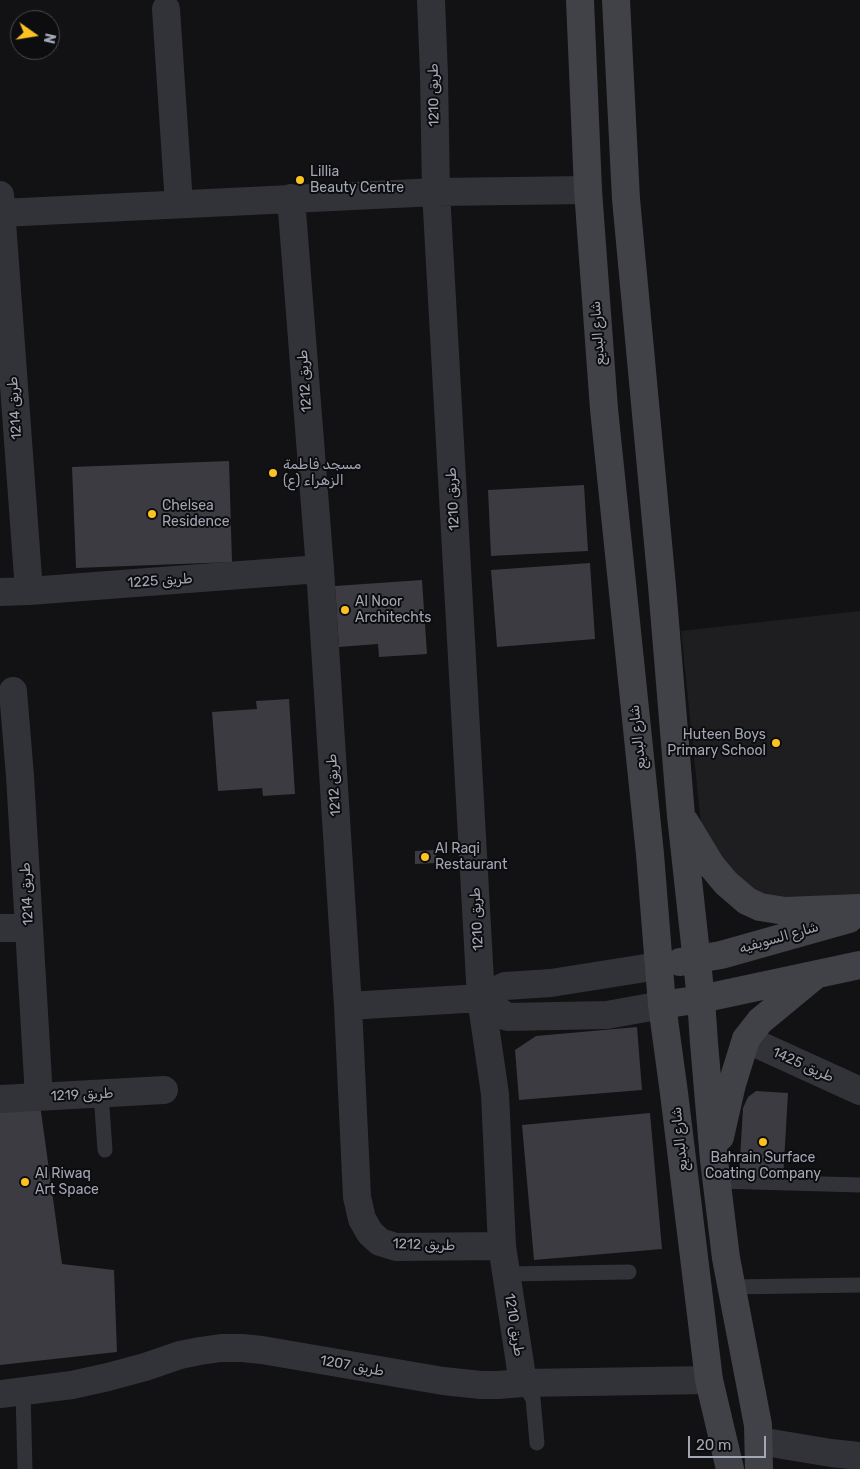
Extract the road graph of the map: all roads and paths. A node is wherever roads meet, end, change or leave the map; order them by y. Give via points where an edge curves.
1 (431, 0) edge
2 (580, 0) edge
3 (616, 0) edge
4 (166, 9) dead end
5 (588, 190) junction
6 (436, 192) junction
7 (291, 198) junction
8 (0, 204) edge
9 (178, 204) junction
10 (320, 569) junction
11 (29, 591) junction
12 (0, 592) edge
13 (13, 691) dead end
14 (10, 776) edge
15 (681, 816) junction
16 (860, 908) edge
17 (860, 916) edge
18 (0, 928) edge
19 (29, 928) junction
20 (697, 959) junction
21 (860, 965) edge
22 (658, 966) junction
23 (817, 974) junction
24 (482, 998) junction
25 (701, 999) junction
26 (662, 1005) junction
27 (348, 1006) junction
28 (746, 1039) junction
29 (164, 1090) dead end
30 (860, 1091) edge
31 (101, 1094) junction
32 (39, 1097) junction
33 (0, 1100) edge
34 (105, 1150) dead end
35 (715, 1171) junction
36 (860, 1185) edge
37 (502, 1246) junction
38 (629, 1272) dead end
39 (506, 1274) junction
40 (860, 1285) edge
41 (731, 1287) junction
42 (709, 1380) junction
43 (523, 1383) junction
44 (11, 1393) edge
45 (758, 1441) junction
46 (537, 1443) dead end
47 (860, 1456) edge
48 (25, 1469) edge
49 (730, 1469) edge
50 (759, 1469) edge

1 - 6 street, طريق 1210
2 - 5 street, شارع البديع
3 - 15 street via 626,199
4 - 9 street
5 - 6 street
5 - 22 street, شارع البديع via 604,409 650,854
6 - 7 street
6 - 24 street, طريق 1210
7 - 9 street
7 - 10 street, طريق 1212
8 - 9 street
8 - 11 street, طريق 1214
10 - 11 street, طريق 1225
10 - 27 street, طريق 1212
11 - 12 street, طريق 1225
13 - 14 street, طريق 1214
14 - 19 street, طريق 1214
15 - 16 street via 711,865 746,901 785,911
15 - 20 street
17 - 20 street, شارع السويفيه
18 - 19 street
19 - 32 street, طريق 1214
20 - 22 street
20 - 25 street
21 - 23 street
22 - 24 street via 551,983 505,986
22 - 26 street, شارع البديع
23 - 25 street
23 - 28 street via 760,1021
24 - 26 street via 507,1018 607,1015
24 - 27 street
24 - 37 street, طريق 1210 via 495,1094
25 - 26 street
25 - 35 street
26 - 42 street, شارع البديع
27 - 37 street, طريق 1212 via 357,1197 362,1219 370,1233 380,1242 396,1248
28 - 30 street, طريق 1425
28 - 35 street via 732,1084
29 - 31 street, طريق 1219
31 - 32 street, طريق 1219
31 - 34 lane
32 - 33 street, طريق 1219
35 - 36 lane
35 - 41 street
37 - 39 street, طريق 1210
38 - 39 lane
39 - 43 street, طريق 1210
40 - 41 lane
41 - 45 street via 758,1425
42 - 43 street, طريق 1207
42 - 49 street, شارع البديع
43 - 44 street, طريق 1207 via 481,1385 443,1381 235,1348 180,1355 72,1385
43 - 46 lane via 533,1399
44 - 48 lane
45 - 47 street
45 - 50 street

